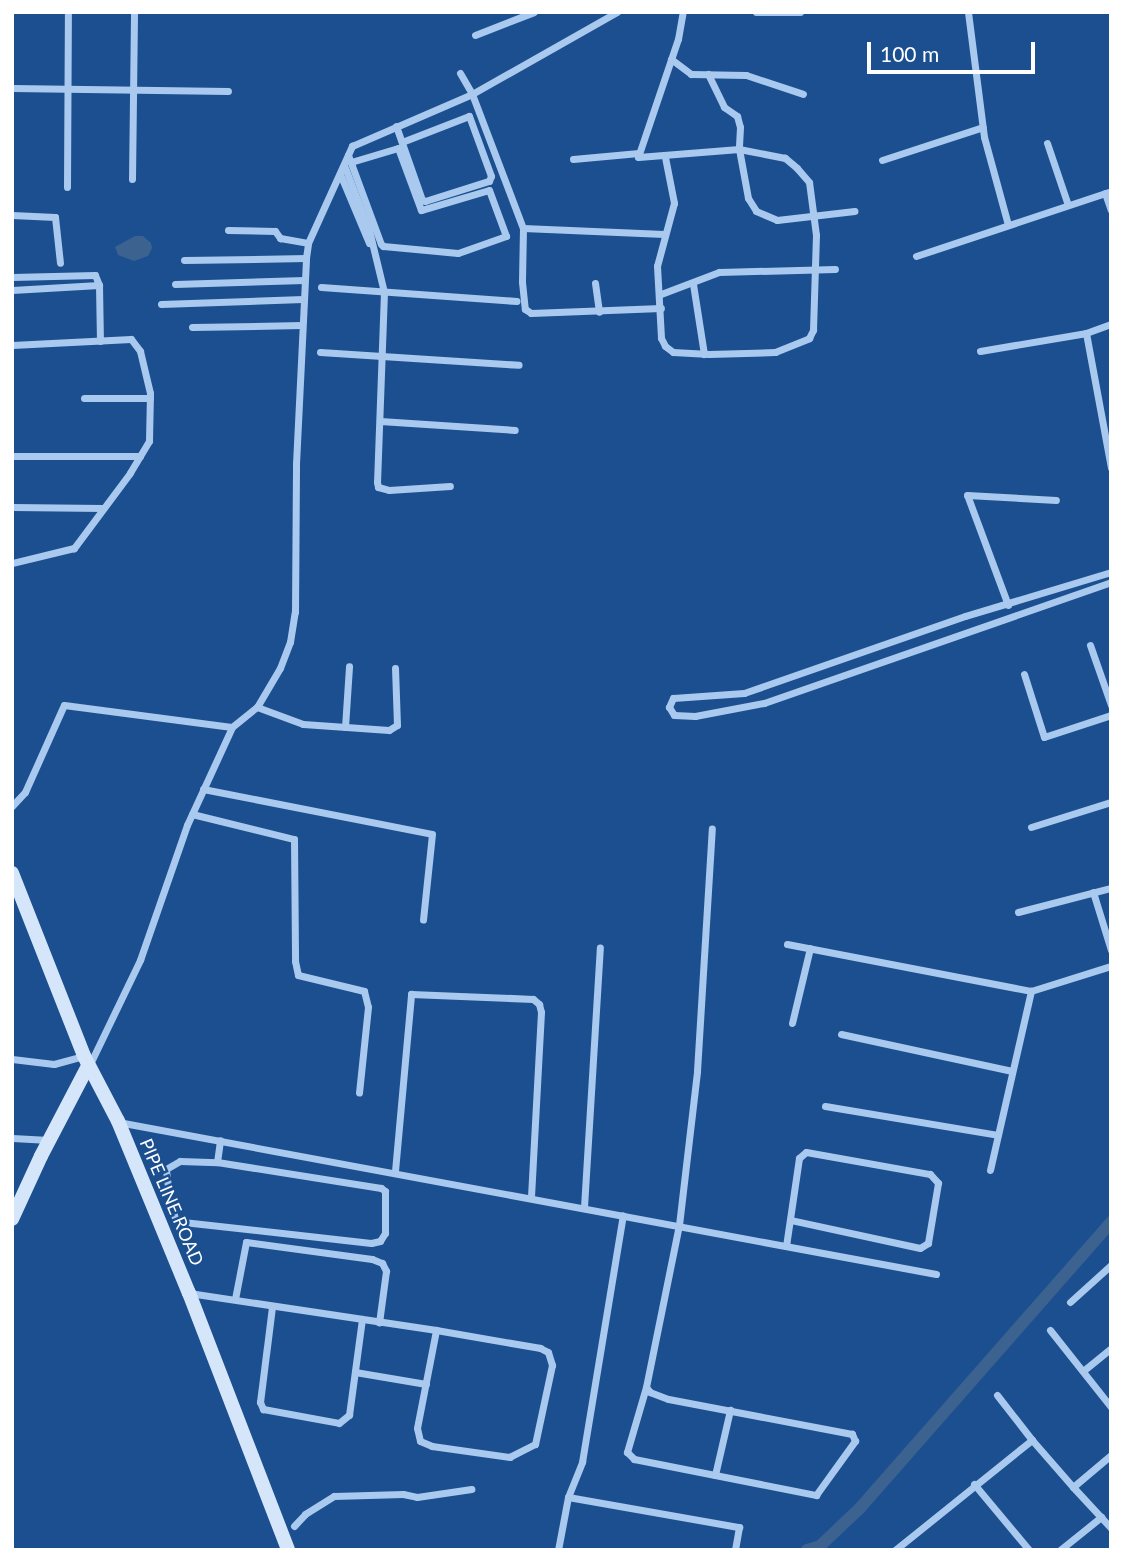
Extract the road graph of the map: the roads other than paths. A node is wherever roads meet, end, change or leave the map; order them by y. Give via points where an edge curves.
1 (68, 12) edge
2 (134, 12) edge
3 (534, 12) edge
4 (617, 12) edge
5 (683, 12) edge
6 (756, 12) edge
7 (800, 12) edge
8 (968, 12) edge
9 (475, 35) dead end
10 (671, 59) junction
11 (460, 73) dead end
12 (708, 74) junction
13 (12, 88) edge
14 (68, 88) junction
15 (132, 89) junction
16 (228, 91) dead end
17 (472, 94) junction
18 (803, 94) dead end
19 (480, 115) junction
20 (470, 118) junction
21 (396, 126) junction
22 (983, 127) junction
23 (402, 142) junction
24 (1047, 143) dead end
25 (739, 149) junction
26 (639, 153) junction
27 (665, 157) junction
28 (573, 159) dead end
29 (350, 160) junction
30 (882, 160) dead end
31 (340, 174) junction
32 (132, 179) dead end
33 (67, 187) dead end
34 (1108, 192) edge
35 (1068, 205) junction
36 (1111, 210) edge
37 (854, 211) dead end
38 (12, 215) edge
39 (813, 216) junction
40 (1008, 225) junction
41 (523, 228) junction
42 (228, 230) dead end
43 (664, 234) junction
44 (308, 243) junction
45 (371, 246) junction
46 (916, 256) dead end
47 (306, 258) junction
48 (184, 260) dead end
49 (60, 263) dead end
50 (815, 268) junction
51 (835, 269) dead end
52 (12, 277) edge
53 (304, 280) junction
54 (596, 283) dead end
55 (693, 284) junction
56 (99, 285) junction
57 (175, 285) dead end
58 (321, 287) dead end
59 (12, 290) edge
60 (384, 292) junction
61 (661, 294) junction
62 (303, 299) junction
63 (516, 301) dead end
64 (161, 304) dead end
65 (661, 307) junction
66 (599, 312) junction
67 (1111, 324) edge
68 (302, 325) junction
69 (192, 327) dead end
70 (1086, 332) junction
71 (100, 341) junction
72 (12, 345) edge
73 (980, 351) dead end
74 (320, 352) dead end
75 (704, 354) junction
76 (383, 358) junction
77 (519, 365) dead end
78 (84, 398) dead end
79 (150, 398) junction
80 (380, 421) junction
81 (515, 430) dead end
82 (12, 456) edge
83 (141, 456) junction
84 (1111, 468) edge
85 (450, 486) dead end
86 (1056, 500) dead end
87 (12, 507) edge
88 (103, 508) junction
89 (12, 563) edge
90 (1111, 572) edge
91 (1111, 582) edge
92 (1008, 606) junction
93 (1090, 645) dead end
94 (349, 666) dead end
95 (395, 668) dead end
96 (1024, 674) dead end
97 (1111, 705) edge
98 (257, 707) junction
99 (1111, 715) edge
100 (232, 727) junction
101 (345, 727) junction
102 (203, 789) junction
103 (1111, 802) edge
104 (12, 806) edge
105 (192, 814) junction
106 (1031, 827) dead end
107 (712, 828) dead end
108 (12, 873) edge
109 (1111, 888) edge
110 (1093, 892) junction
111 (1018, 912) dead end
112 (423, 920) dead end
113 (787, 944) dead end
114 (600, 947) dead end
115 (810, 948) junction
116 (1111, 950) edge
117 (1111, 966) edge
118 (1031, 991) junction
119 (792, 1023) dead end
120 (841, 1034) dead end
121 (12, 1059) edge
122 (86, 1061) junction
123 (1012, 1071) junction
124 (359, 1093) dead end
125 (825, 1106) dead end
126 (118, 1121) junction
127 (998, 1135) junction
128 (12, 1138) edge
129 (49, 1140) junction
130 (220, 1140) junction
131 (217, 1162) junction
132 (351, 1163) junction
133 (990, 1170) dead end
134 (395, 1171) junction
135 (348, 1181) junction
136 (531, 1197) junction
137 (584, 1207) junction
138 (623, 1214) junction
139 (12, 1219) edge
140 (790, 1220) junction
141 (679, 1225) junction
142 (786, 1246) junction
143 (1111, 1265) edge
144 (936, 1274) dead end
145 (189, 1293) junction
146 (235, 1299) junction
147 (1069, 1302) dead end
148 (272, 1307) junction
149 (362, 1319) junction
150 (379, 1323) junction
151 (436, 1330) junction
152 (1050, 1330) dead end
153 (1111, 1348) edge
154 (1083, 1371) junction
155 (355, 1372) junction
156 (426, 1384) junction
157 (646, 1387) junction
158 (997, 1395) dead end
159 (1111, 1407) edge
160 (730, 1410) junction
161 (1032, 1440) junction
162 (1111, 1455) edge
163 (715, 1475) junction
164 (974, 1484) junction
165 (1073, 1487) junction
166 (471, 1489) dead end
167 (568, 1497) junction
168 (1101, 1517) junction
169 (294, 1526) dead end
170 (1111, 1528) edge
171 (288, 1550) edge
172 (558, 1550) edge
173 (735, 1550) edge
174 (895, 1550) edge
175 (1029, 1550) edge
176 (1060, 1550) edge

1 - 14 street
2 - 15 street
3 - 9 street
4 - 17 street
5 - 10 street
6 - 7 street
8 - 22 street
10 - 12 street via 691,74
10 - 26 street
11 - 17 street
12 - 18 street via 746,75
12 - 25 street via 724,107 737,116
13 - 14 street
14 - 15 street
14 - 33 street
15 - 16 street
15 - 32 street
17 - 19 street
17 - 21 street
19 - 20 street
19 - 41 street
20 - 23 street
20 - 23 street via 491,176 487,183 425,201
21 - 23 street
21 - 29 street via 352,146
22 - 30 street
22 - 40 street
24 - 35 street
25 - 27 street
25 - 39 street via 785,158 797,168 808,182
25 - 39 street via 748,198 756,211 776,220
26 - 27 street via 638,158
26 - 28 street
27 - 43 street via 674,203
29 - 29 street via 398,149 421,210 489,190 506,236 458,253 383,246
29 - 31 street
29 - 45 street
31 - 44 street
31 - 45 street
34 - 35 street
34 - 36 street
35 - 40 street
37 - 39 street
38 - 49 street via 55,217
39 - 50 street
40 - 46 street
41 - 43 street
41 - 66 street via 525,309 531,313
42 - 44 street via 275,231 280,238
43 - 61 street via 657,266
44 - 47 street
45 - 60 street
47 - 48 street
47 - 53 street
50 - 51 street
50 - 55 street via 719,272
50 - 75 street via 809,338 775,352
52 - 56 street via 92,274
53 - 57 street
53 - 62 street
54 - 66 street
55 - 61 street
55 - 75 street
56 - 59 street
56 - 71 street
58 - 60 street
60 - 63 street
60 - 76 street
61 - 65 street
62 - 64 street
62 - 68 street
65 - 66 street
65 - 75 street via 665,346 673,352
67 - 70 street
68 - 69 street
68 - 98 street via 295,612 280,668
70 - 73 street
70 - 84 street
71 - 72 street
71 - 79 street via 131,339 140,351
74 - 76 street
76 - 77 street
76 - 80 street
78 - 79 street
79 - 83 street via 149,441
80 - 81 street
80 - 85 street via 378,487
82 - 83 street
83 - 88 street
86 - 92 street via 967,495
87 - 88 street
88 - 89 street via 74,548
90 - 92 street
91 - 92 street via 764,703 695,716 674,715 669,707 673,698 744,692 965,616
93 - 97 street
94 - 101 street
95 - 101 street via 397,725 389,730
96 - 99 street via 1044,737
98 - 100 street
98 - 101 street via 291,721
100 - 102 street
100 - 104 street via 64,705 25,792
102 - 105 street
102 - 112 street via 432,834
103 - 106 street
105 - 122 street via 140,960
105 - 124 street via 294,839 299,975 364,991 368,1007
107 - 141 street via 697,1071
108 - 122 street, PIPE LINE ROAD
109 - 110 street
110 - 111 street
110 - 116 street
113 - 115 street
114 - 137 street
115 - 118 street
115 - 119 street
117 - 118 street
118 - 123 street
120 - 123 street
121 - 122 street via 54,1064
122 - 126 street, PIPE LINE ROAD
122 - 129 street
123 - 127 street
125 - 127 street
126 - 130 street
126 - 145 street, PIPE LINE ROAD
127 - 133 street
128 - 129 street
129 - 139 street
130 - 131 street
130 - 132 street
131 - 135 street
131 - 135 street via 180,1161 166,1169 176,1221 380,1241 385,1233 385,1191
132 - 134 street
132 - 135 street
134 - 136 street
134 - 136 street via 411,994 533,999 541,1012
136 - 137 street
137 - 138 street
138 - 141 street
138 - 167 street via 583,1462
140 - 140 street via 799,1158 806,1152 930,1174 938,1183 928,1243 920,1248
140 - 142 street
141 - 142 street
141 - 157 street
142 - 144 street
143 - 147 street
145 - 146 street
145 - 171 street, PIPE LINE ROAD
146 - 148 street
146 - 150 street via 246,1242 372,1259 386,1271
148 - 149 street
148 - 155 street via 262,1409 339,1423 349,1415
149 - 150 street
149 - 155 street
150 - 151 street
151 - 156 street
151 - 156 street via 548,1352 552,1365 535,1444 510,1457 420,1441 417,1429
152 - 154 street
153 - 154 street
154 - 159 street
155 - 156 street
157 - 160 street via 668,1399
157 - 163 street via 628,1455 634,1460
158 - 161 street
160 - 163 street
160 - 163 street via 852,1434 855,1441 816,1495
161 - 164 street
161 - 165 street
162 - 165 street
164 - 174 street
164 - 175 street
165 - 168 street
166 - 169 street via 417,1497 334,1496
167 - 172 street
167 - 173 street via 739,1527
168 - 170 street
168 - 176 street

